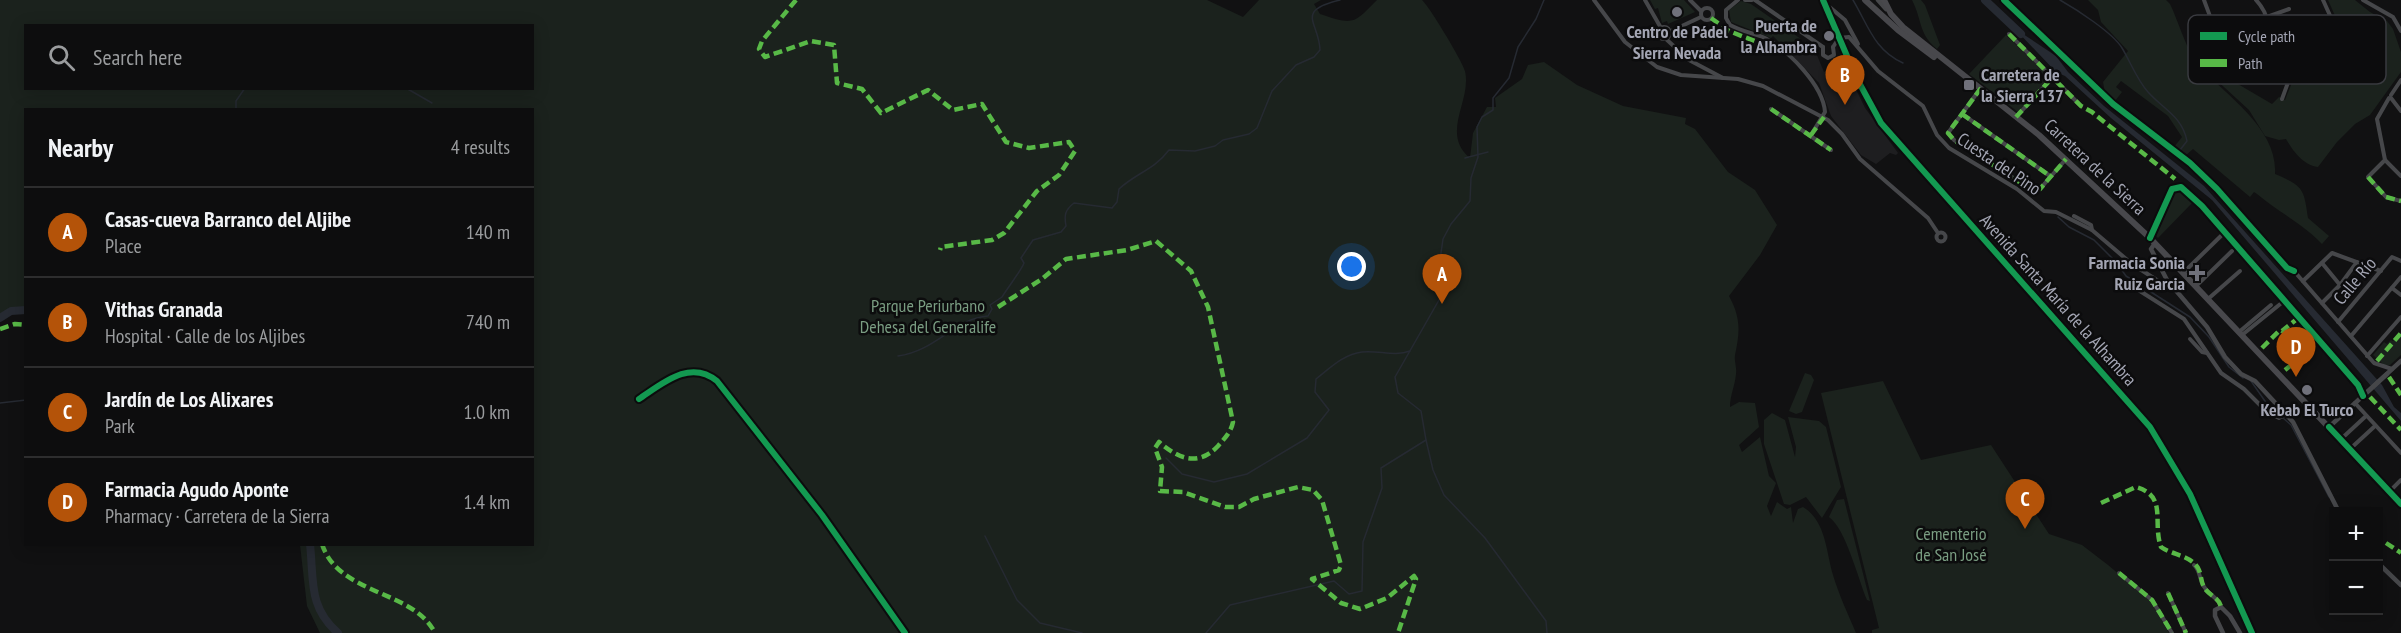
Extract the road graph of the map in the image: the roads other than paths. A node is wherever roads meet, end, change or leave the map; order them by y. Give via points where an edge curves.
1 (1594, 0) edge
2 (1645, 0) edge
3 (1690, 0) edge
4 (1738, 0) edge
5 (1745, 0) edge
6 (1754, 0) edge
7 (1865, 0) edge
8 (1878, 0) edge
9 (1884, 0) edge
10 (2204, 0) edge
11 (2256, 0) edge
12 (2323, 0) edge
13 (2363, 0) edge
14 (1824, 2) edge
15 (2289, 9) dead end
16 (1891, 14) junction
17 (2210, 15) edge
18 (2266, 15) edge
19 (2272, 15) edge
20 (2330, 15) edge
21 (1661, 28) junction
22 (2401, 31) edge
23 (1670, 32) junction
24 (2008, 34) dead end
25 (1839, 38) junction
26 (1666, 39) junction
27 (1823, 47) junction
28 (1833, 47) junction
29 (1860, 47) junction
30 (1698, 66) junction
31 (1959, 71) junction
32 (1696, 78) junction
33 (1724, 78) junction
34 (2052, 78) junction
35 (2401, 80) edge
36 (2287, 84) edge
37 (1981, 88) junction
38 (2390, 97) junction
39 (2282, 99) dead end
40 (2081, 106) dead end
41 (1771, 110) dead end
42 (2401, 111) edge
43 (1962, 114) junction
44 (1824, 117) junction
45 (2016, 117) junction
46 (1812, 135) junction
47 (1831, 150) dead end
48 (2066, 159) junction
49 (2385, 160) junction
50 (2050, 176) junction
51 (2401, 176) edge
52 (2401, 201) edge
53 (2074, 216) dead end
54 (2092, 230) junction
55 (2225, 232) junction
56 (1938, 233) dead end
57 (2152, 241) junction
58 (2232, 251) dead end
59 (2401, 261) edge
60 (2357, 262) junction
61 (2322, 263) junction
62 (2294, 271) dead end
63 (2381, 271) junction
64 (2240, 272) dead end
65 (2183, 273) junction
66 (2401, 277) edge
67 (2303, 281) junction
68 (2340, 285) junction
69 (2132, 286) dead end
70 (2172, 286) junction
71 (2196, 286) junction
72 (2392, 288) junction
73 (2401, 295) edge
74 (2208, 299) junction
75 (2284, 301) junction
76 (2322, 303) junction
77 (2271, 305) dead end
78 (2401, 317) edge
79 (2338, 321) junction
80 (2241, 334) junction
81 (2350, 336) junction
82 (2190, 339) dead end
83 (2208, 353) junction
84 (2367, 356) junction
85 (2401, 361) edge
86 (2392, 369) junction
87 (2365, 393) junction
88 (639, 399) dead end
89 (2355, 403) junction
90 (2366, 416) junction
91 (2283, 417) junction
92 (2375, 425) junction
93 (2329, 427) junction
94 (2340, 440) junction
95 (2350, 450) junction
96 (2401, 453) edge
97 (2401, 480) edge
98 (2389, 492) junction
99 (2401, 504) edge
100 (2337, 507) edge
101 (2194, 565) dead end
102 (2383, 566) edge
103 (2119, 573) dead end
104 (2401, 585) edge
105 (2168, 593) dead end
106 (2221, 608) junction
107 (905, 633) edge
108 (2172, 633) edge
109 (2186, 633) edge
110 (2223, 633) edge
111 (2240, 633) edge
112 (2252, 633) edge

1 - 32 street via 1625,42 1646,60 1669,72
2 - 21 street
3 - 23 street via 1701,14
4 - 44 street via 1726,10 1727,22 1772,42 1806,72 1823,97
5 - 6 street
6 - 27 street
7 - 31 main road via 1913,42
8 - 16 street, Carretera de la Sierra
9 - 16 main road
10 - 17 street
11 - 18 street
12 - 20 street
13 - 22 street via 2393,17
14 - 25 street, Avenida Santa María de la Alhambra
14 - 29 street, Cuesta del Pino via 1845,20
15 - 19 street
16 - 31 main road, Carretera de la Sierra
21 - 23 street
21 - 26 street via 1658,34
23 - 26 street
24 - 34 street
25 - 28 street
25 - 29 street, Cuesta del Pino via 1847,36
25 - 112 street, Avenida Santa María de la Alhambra via 1881,123 2150,427 2190,494
26 - 30 street
27 - 28 street
27 - 28 street via 1823,55 1828,58 1834,55
29 - 54 street, Cuesta del Pino via 1878,71 1923,106 1936,135 1949,148 2017,189 2044,211 2056,212
30 - 32 street via 1700,73
30 - 33 street
31 - 37 main road, Carretera de la Sierra
32 - 33 street
33 - 44 street via 1763,86
34 - 40 street
34 - 45 street
35 - 38 street
36 - 39 street
37 - 43 street
37 - 45 main road, Carretera de la Sierra
38 - 42 street
38 - 49 street via 2377,119
41 - 46 street
43 - 50 street
43 - 50 street via 1948,133 1960,145 2032,190 2040,189
44 - 46 street
44 - 56 street via 1860,159 1928,218
45 - 48 main road, Carretera de la Sierra
46 - 47 street
48 - 50 street
48 - 57 main road, Carretera de la Sierra
49 - 51 street
49 - 52 street via 2368,177 2386,197
53 - 54 street via 2091,225
54 - 70 street via 2133,264
55 - 57 street via 2177,186 2172,189
55 - 65 street
55 - 75 street
57 - 65 main road, Carretera de la Sierra
57 - 70 street via 2151,249
58 - 71 street
59 - 63 street, Calle Río via 2392,257
60 - 61 street via 2332,253
60 - 63 street
60 - 68 street
61 - 67 street
61 - 68 street
62 - 67 street
63 - 79 street, Calle Río
64 - 74 street
65 - 71 main road, Carretera de la Sierra
66 - 72 street
67 - 76 street
68 - 76 street
69 - 83 street via 2184,319
70 - 91 street via 2207,327 2225,357 2241,374 2255,381
71 - 74 main road, Carretera de la Sierra
72 - 73 street
72 - 81 street
74 - 80 main road, Carretera de la Sierra
75 - 80 street
75 - 87 street
76 - 79 street
77 - 80 street
78 - 84 street
79 - 81 street
80 - 93 main road, Carretera de la Sierra
81 - 84 street
82 - 83 street
83 - 91 street via 2221,373 2267,412
84 - 86 street via 2378,366
85 - 86 street
86 - 87 street
87 - 89 street
88 - 107 street via 682,373 699,372 717,381 822,515
89 - 90 street
89 - 93 street
90 - 92 street
90 - 94 street
91 - 100 street via 2299,431
92 - 95 street
92 - 96 street
93 - 94 main road, Carretera de la Sierra
94 - 95 main road, Carretera de la Sierra
95 - 98 main road, Carretera de la Sierra
97 - 98 street
98 - 99 main road, Carretera de la Sierra
101 - 106 street via 2201,582 2220,601
102 - 104 street
103 - 108 street via 2152,600
105 - 109 street
106 - 110 street via 2214,615
106 - 111 street

